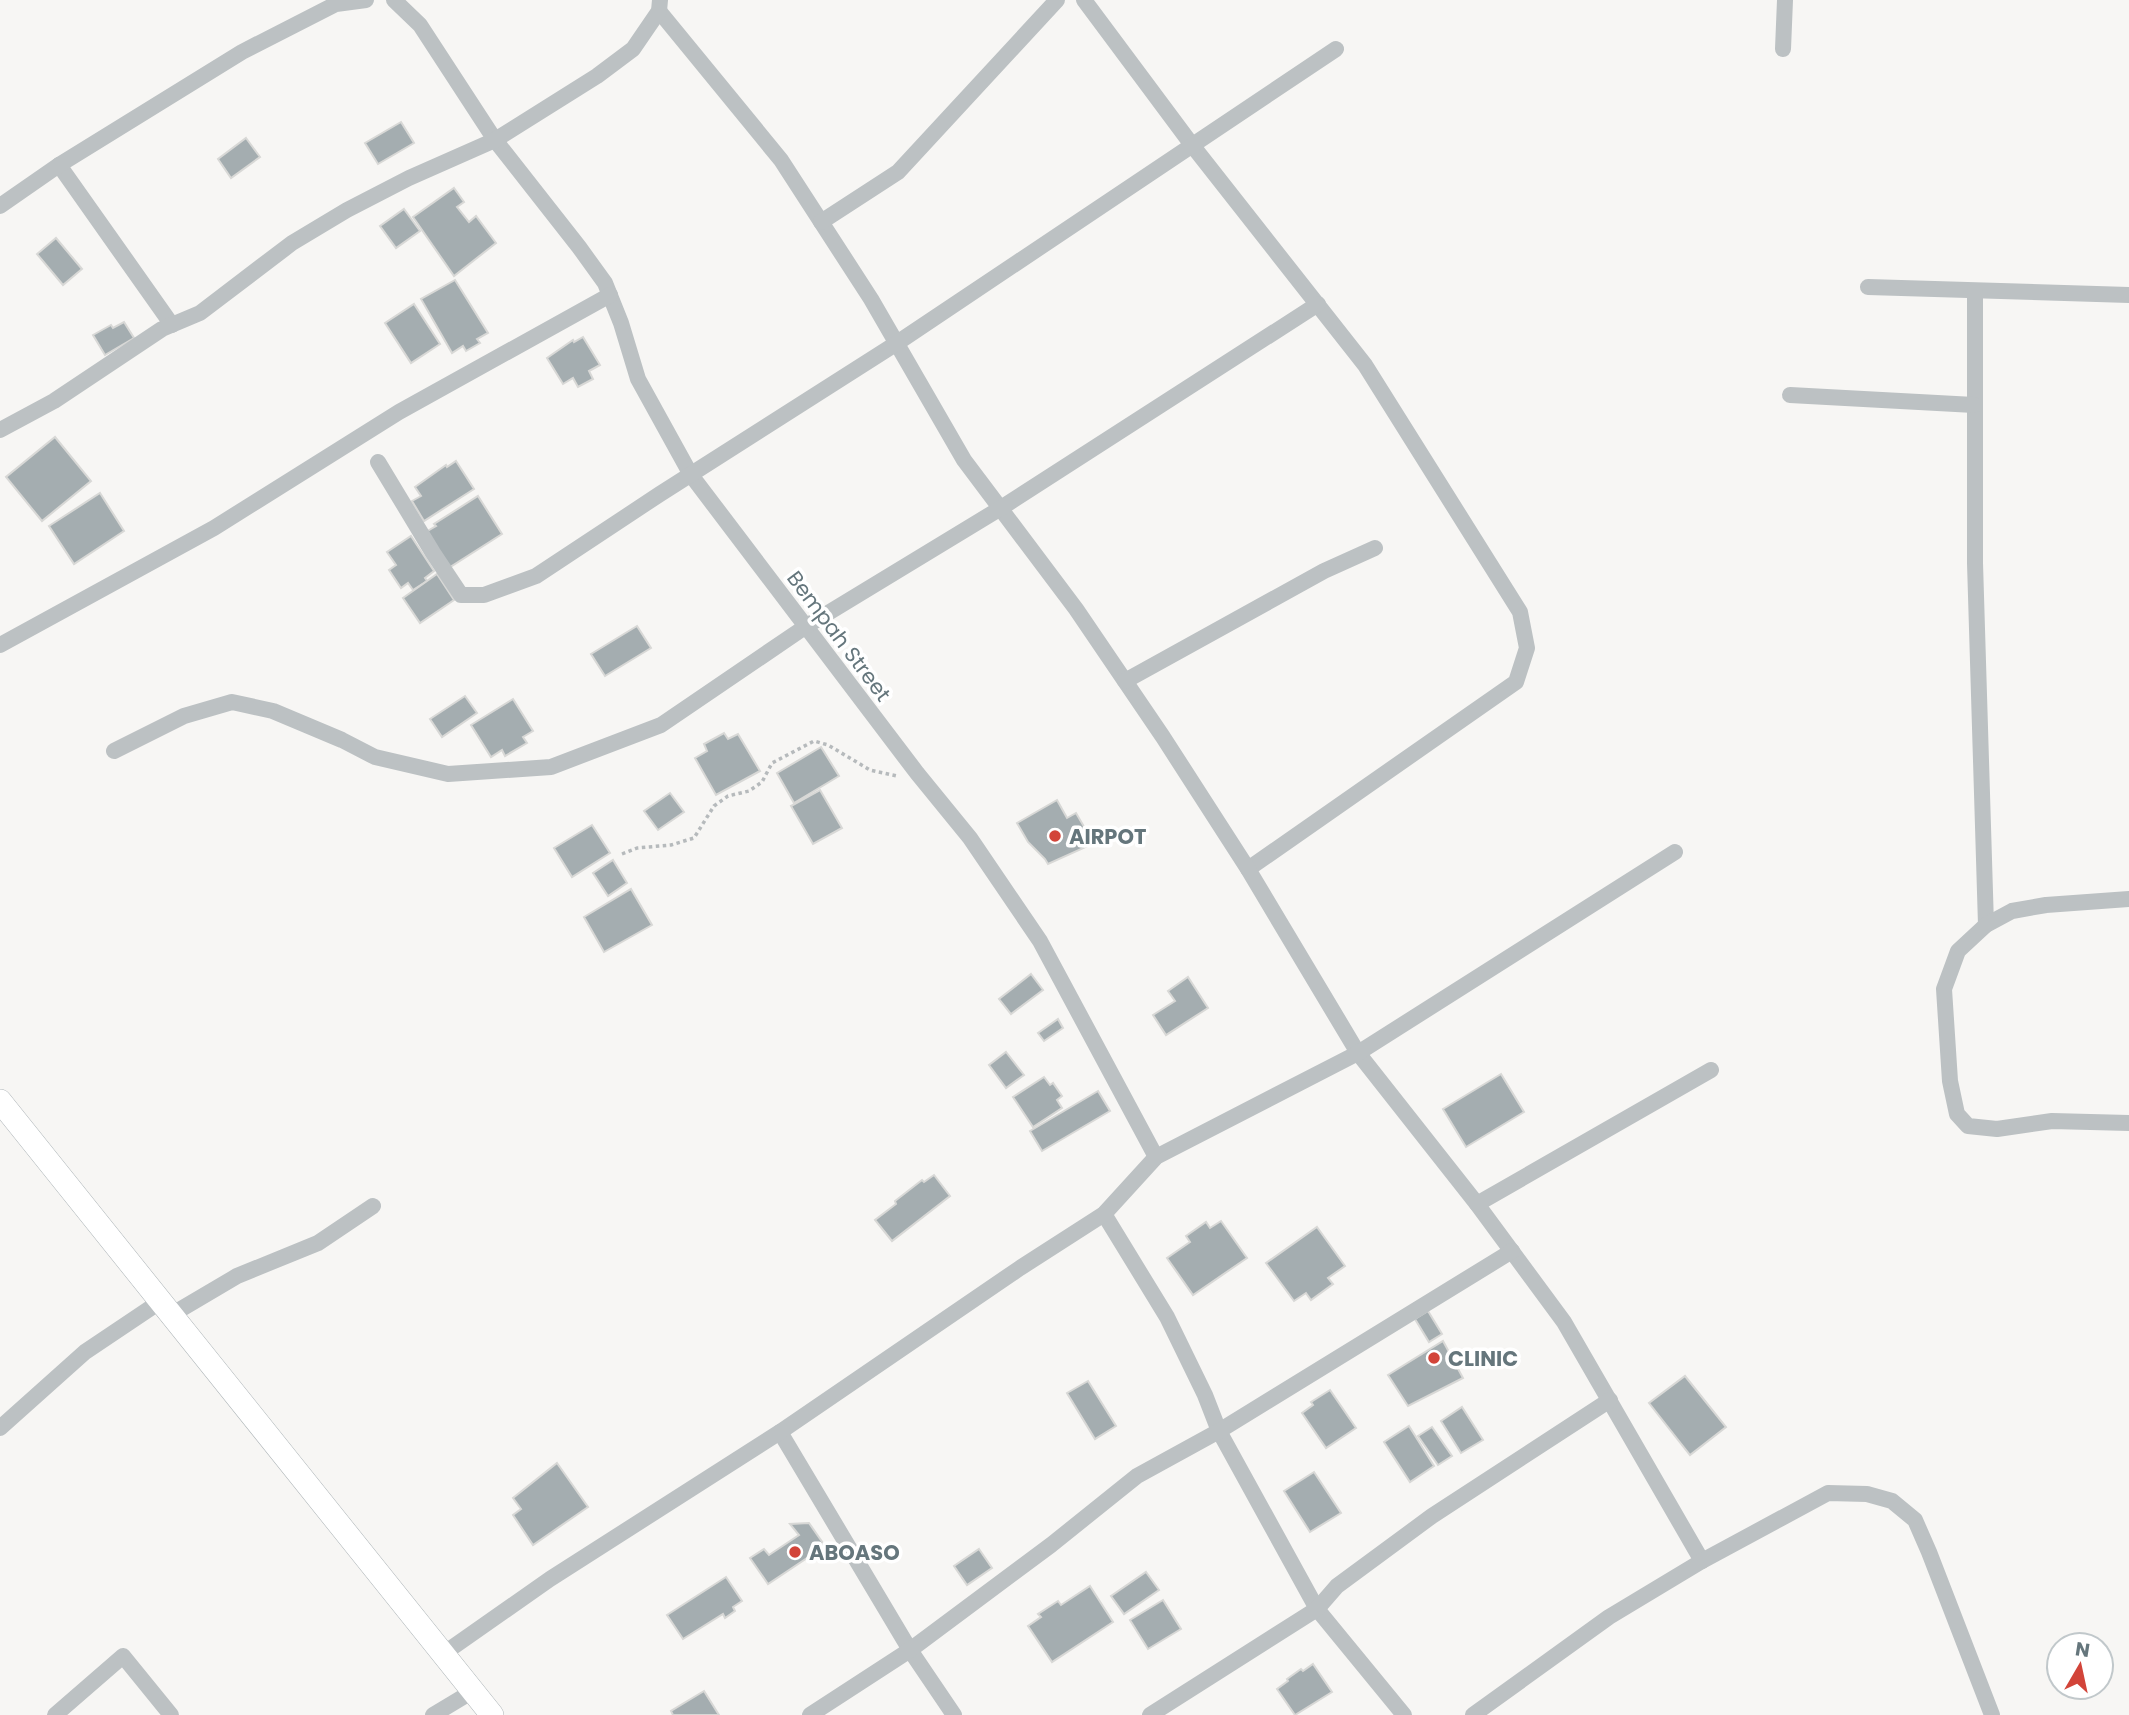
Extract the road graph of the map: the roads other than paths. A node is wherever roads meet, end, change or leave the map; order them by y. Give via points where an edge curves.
1 (366, 0) edge
2 (394, 0) edge
3 (1057, 0) edge
4 (1084, 0) edge
5 (1785, 0) edge
6 (659, 6) edge
7 (1336, 49) dead end
8 (1783, 49) dead end
9 (495, 140) junction
10 (1192, 145) junction
11 (59, 165) junction
12 (0, 206) edge
13 (821, 222) junction
14 (1868, 287) dead end
15 (1975, 290) junction
16 (610, 295) junction
17 (2129, 295) edge
18 (1318, 304) junction
19 (172, 325) junction
20 (897, 343) junction
21 (1790, 395) dead end
22 (1974, 405) junction
23 (0, 430) edge
24 (377, 463) dead end
25 (691, 475) junction
26 (1000, 508) junction
27 (1375, 548) dead end
28 (805, 626) junction
29 (0, 645) edge
30 (1125, 681) junction
31 (114, 751) dead end
32 (1675, 852) dead end
33 (1248, 870) junction
34 (2129, 899) edge
35 (1986, 925) junction
36 (1358, 1053) junction
37 (1711, 1070) dead end
38 (0, 1101) edge
39 (2129, 1123) edge
40 (1156, 1157) junction
41 (1477, 1204) junction
42 (373, 1206) dead end
43 (1104, 1214) junction
44 (1512, 1251) junction
45 (166, 1308) junction
46 (1610, 1400) junction
47 (0, 1428) edge
48 (1219, 1430) junction
49 (780, 1432) junction
50 (1702, 1561) junction
51 (1317, 1609) junction
52 (910, 1650) junction
53 (443, 1654) junction
54 (473, 1691) junction
55 (55, 1715) edge
56 (172, 1715) edge
57 (433, 1715) edge
58 (492, 1715) edge
59 (810, 1715) edge
60 (954, 1715) edge
61 (1150, 1715) edge
62 (1404, 1715) edge
63 (1473, 1715) edge
64 (1992, 1715) edge

1 - 11 street via 336,4 242,52
2 - 9 street, Bempah Street via 420,25
3 - 13 street via 898,172
4 - 10 street
5 - 8 street
6 - 9 street via 633,49
6 - 13 street via 781,160
7 - 10 street
9 - 16 street, Bempah Street via 579,247
9 - 19 street via 347,210 292,243 200,313
10 - 18 street
10 - 20 street
11 - 12 street
11 - 19 street
13 - 20 street
14 - 15 street
15 - 17 street
15 - 22 street
16 - 25 street, Bempah Street via 638,379
16 - 29 street via 399,412 214,528
18 - 26 street
18 - 33 street via 1365,365 1520,612 1527,648 1516,682
19 - 23 street
20 - 25 street
20 - 26 street via 964,460
21 - 22 street
22 - 35 street
24 - 25 street via 461,595 484,595 536,576
25 - 28 street, Bempah Street
26 - 28 street
26 - 30 street
27 - 30 street via 1324,571
28 - 31 street via 661,725 551,767 448,774 375,757 273,711 232,702 184,716
28 - 40 street, Bempah Street via 970,838 1040,941
30 - 33 street
32 - 36 street
33 - 36 street
34 - 35 street via 2012,911
35 - 39 street via 1958,951 1944,989 1950,1081 1957,1114 1968,1126 1997,1129 2052,1121
36 - 40 street
36 - 41 street
37 - 41 street
38 - 45 street
40 - 43 street
41 - 44 street
42 - 45 street via 318,1243
43 - 48 street via 1167,1317
43 - 49 street
44 - 46 street via 1564,1322
44 - 48 street
45 - 47 street via 85,1352
45 - 53 street
46 - 50 street
46 - 51 street via 1432,1516 1337,1586
48 - 51 street
48 - 52 street via 1137,1476
49 - 52 street
49 - 53 street via 572,1564
50 - 63 street via 1609,1617
50 - 64 street via 1828,1493 1867,1494 1892,1501 1914,1520 1929,1552
51 - 61 street
51 - 62 street
52 - 59 street
52 - 60 street
53 - 54 street
54 - 57 street
54 - 58 street
55 - 56 street via 123,1656

